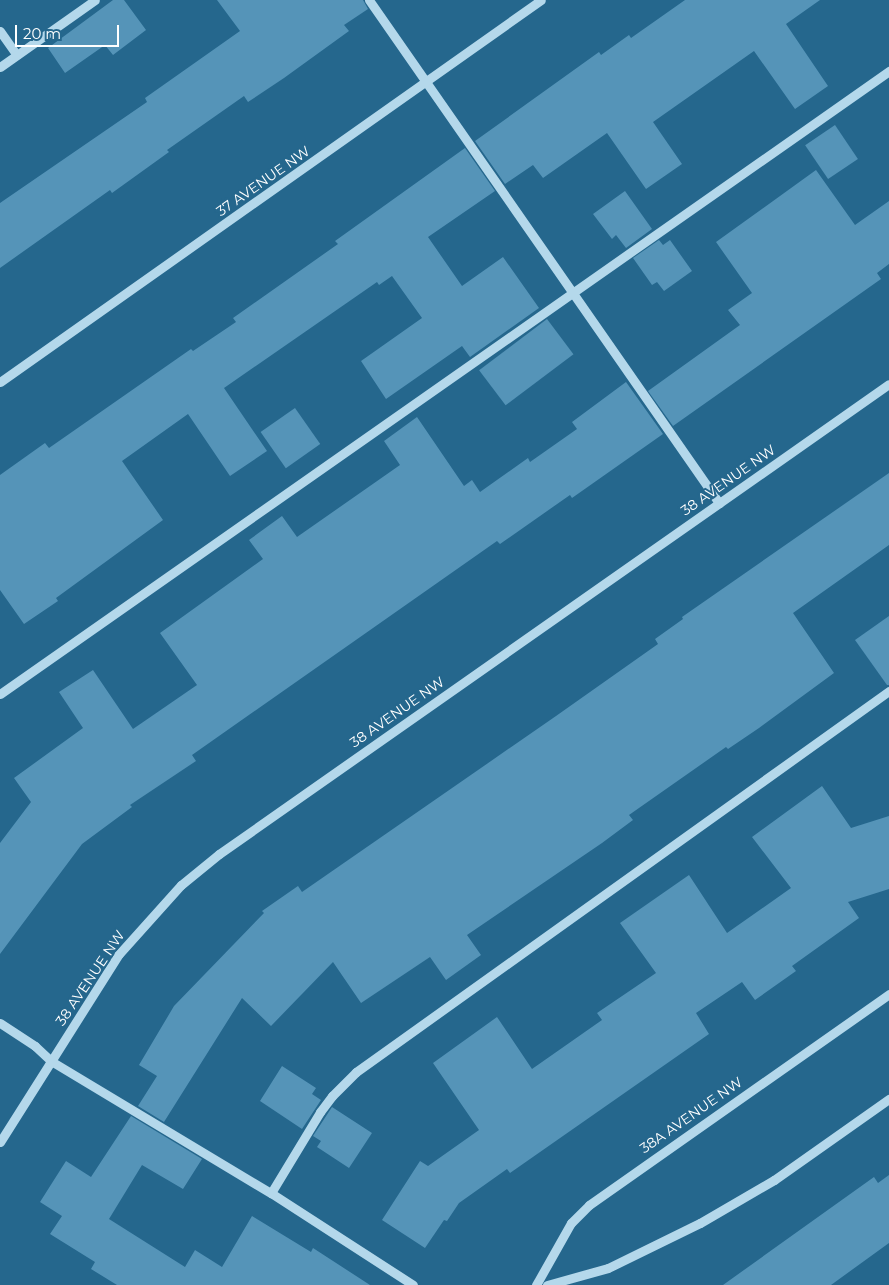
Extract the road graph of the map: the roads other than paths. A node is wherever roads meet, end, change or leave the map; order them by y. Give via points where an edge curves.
1 (96, 0) edge
2 (369, 0) edge
3 (541, 0) edge
4 (0, 31) edge
5 (17, 55) junction
6 (0, 66) edge
7 (889, 71) edge
8 (427, 82) junction
9 (574, 292) junction
10 (0, 382) edge
11 (889, 384) edge
12 (719, 503) junction
13 (889, 691) edge
14 (0, 694) edge
15 (889, 994) edge
16 (0, 1023) edge
17 (51, 1061) junction
18 (889, 1099) edge
19 (0, 1142) edge
20 (271, 1193) junction
21 (413, 1285) edge
22 (536, 1285) edge
23 (546, 1285) edge

1 - 5 street
2 - 8 street
3 - 8 street, 37 AVENUE NW
4 - 5 street
5 - 6 street
7 - 9 street
8 - 9 street
8 - 10 street, 37 AVENUE NW
9 - 12 street
9 - 14 street
11 - 12 street, 38 AVENUE NW
12 - 17 street, 38 AVENUE NW via 219,854 181,885 119,954
13 - 20 street via 356,1072 320,1112
15 - 22 street, 38A AVENUE NW via 589,1205 571,1223
16 - 17 street
17 - 19 street, 38 AVENUE NW
17 - 20 street
18 - 23 street via 774,1180 700,1223 608,1268
20 - 21 street

